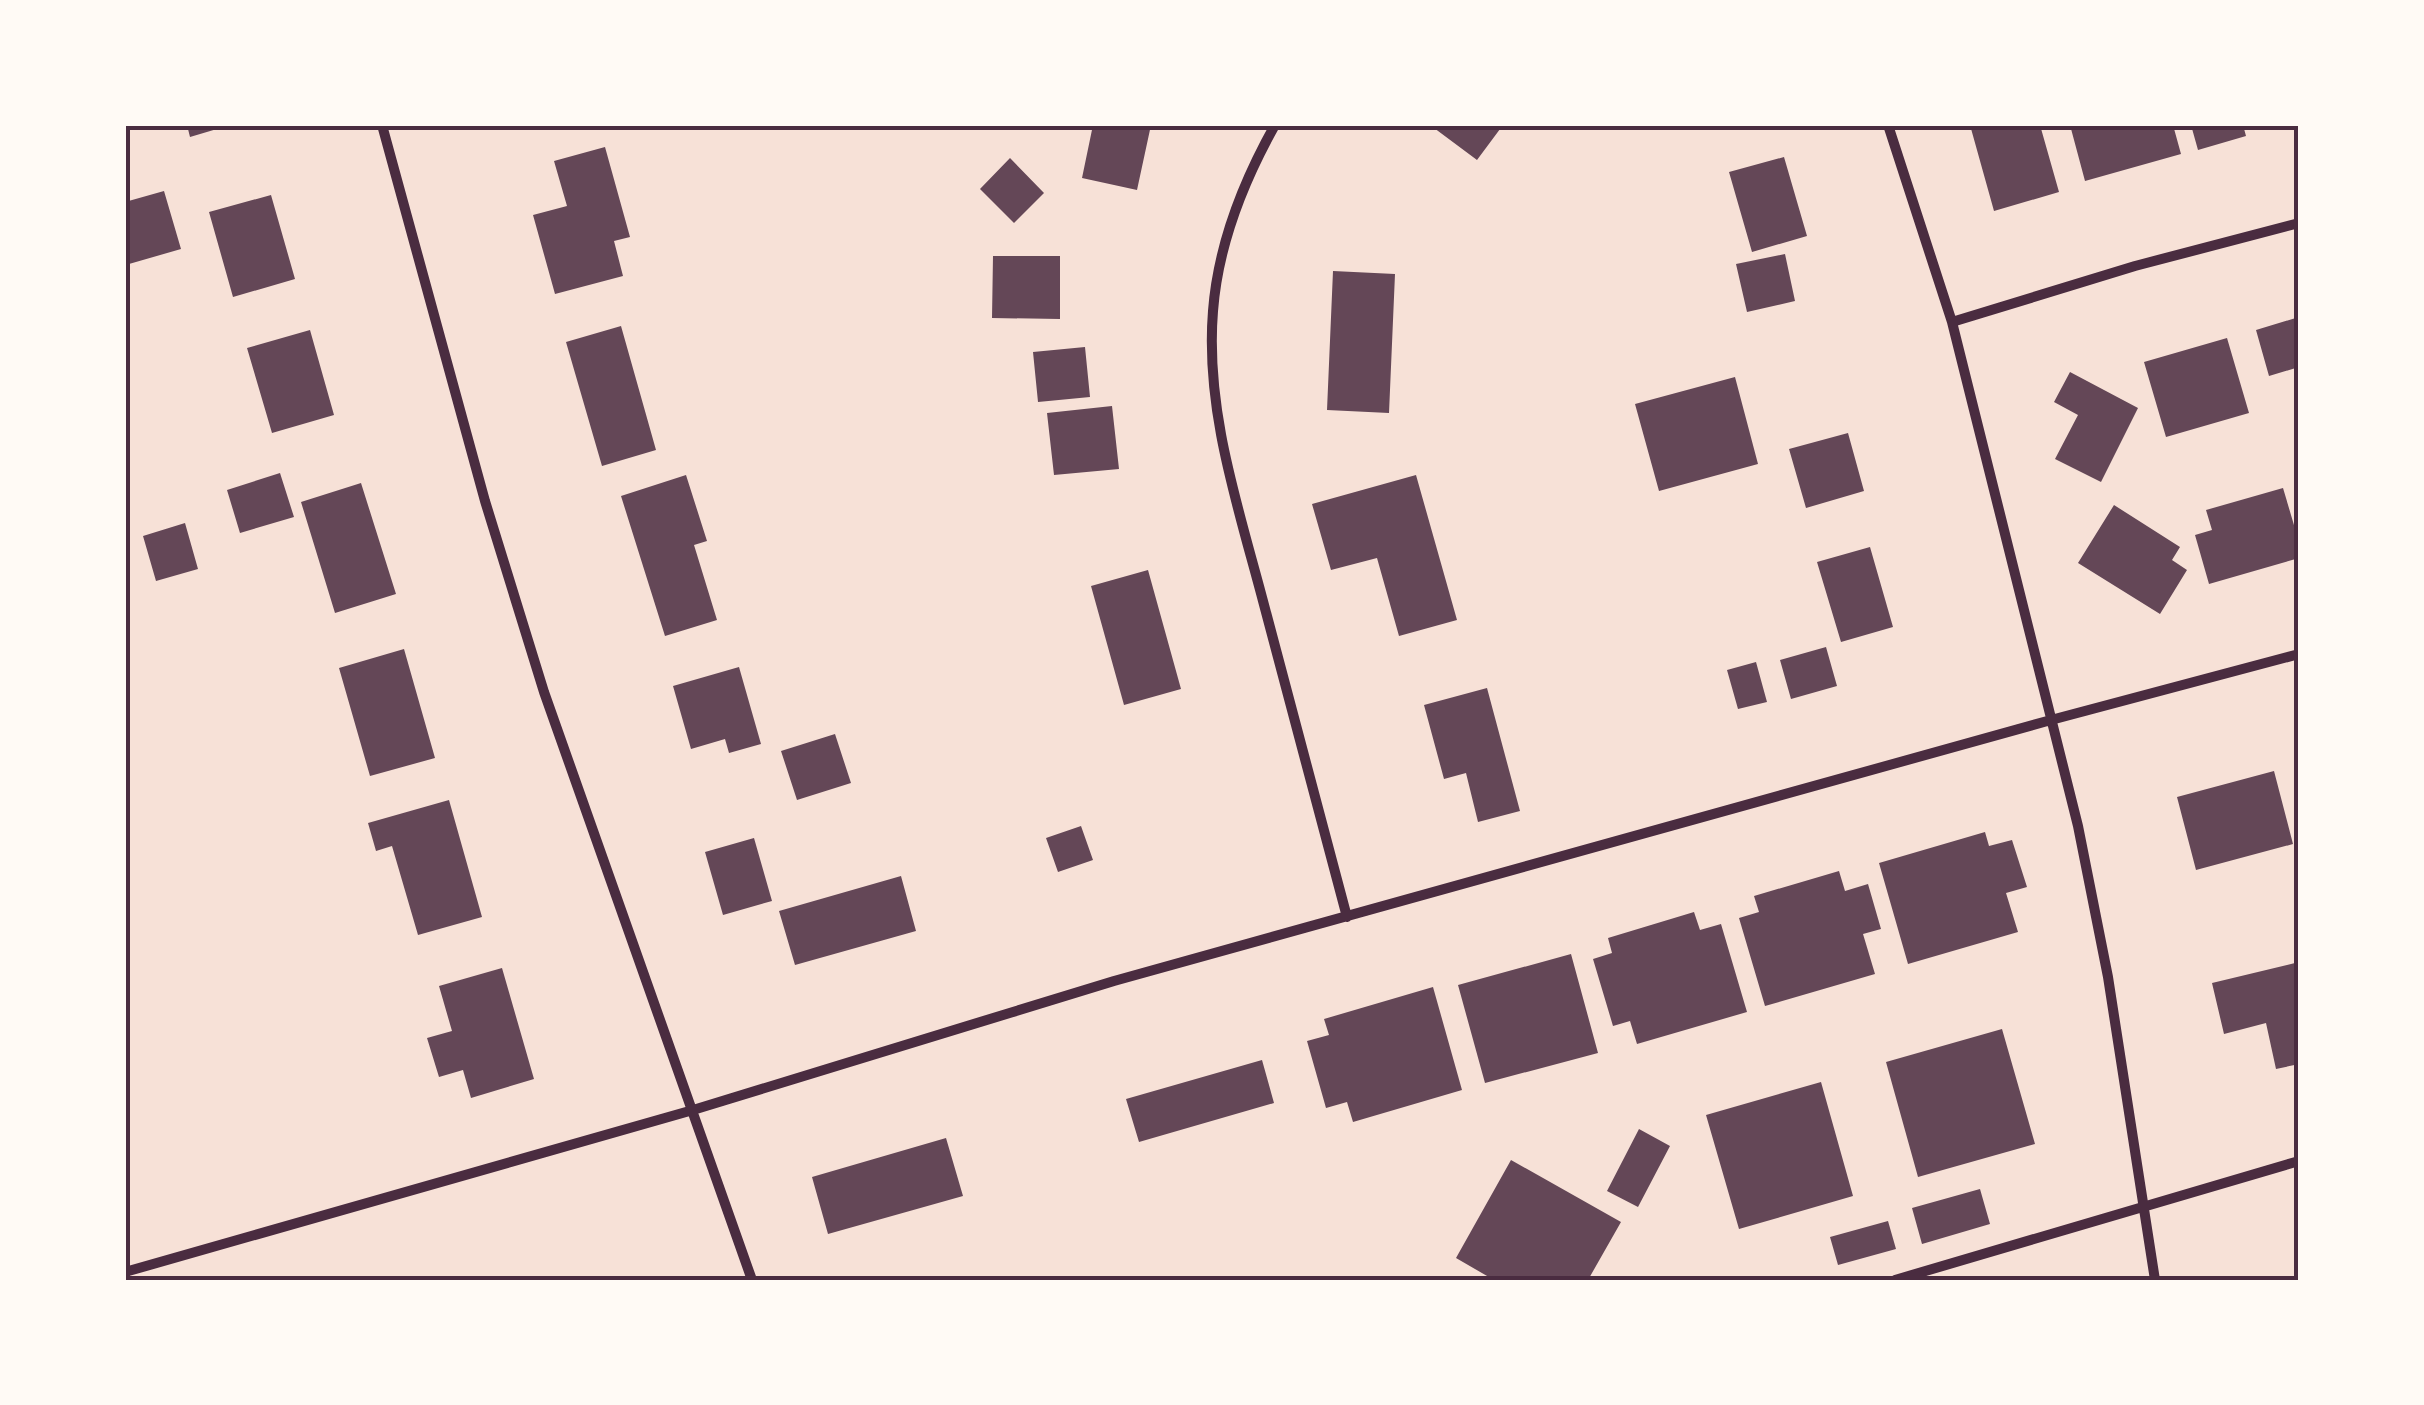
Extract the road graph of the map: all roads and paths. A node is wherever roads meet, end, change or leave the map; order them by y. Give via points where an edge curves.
1 (382, 125) edge
2 (1275, 125) edge
3 (1888, 125) edge
4 (2299, 223) edge
5 (1952, 322) junction
6 (2299, 654) edge
7 (2052, 720) junction
8 (1347, 916) junction
9 (693, 1110) junction
10 (2299, 1160) edge
11 (2144, 1205) junction
12 (125, 1272) edge
13 (752, 1280) edge
14 (1895, 1280) edge
15 (2155, 1280) edge

1 - 9 street via 544,692
2 - 8 street via 1220,261 1212,361 1226,463
3 - 5 street
4 - 5 street
5 - 7 street
6 - 7 street
7 - 8 street
7 - 11 street via 2108,977
8 - 9 street
9 - 12 street
9 - 13 street
10 - 11 street
11 - 14 street
11 - 15 street

